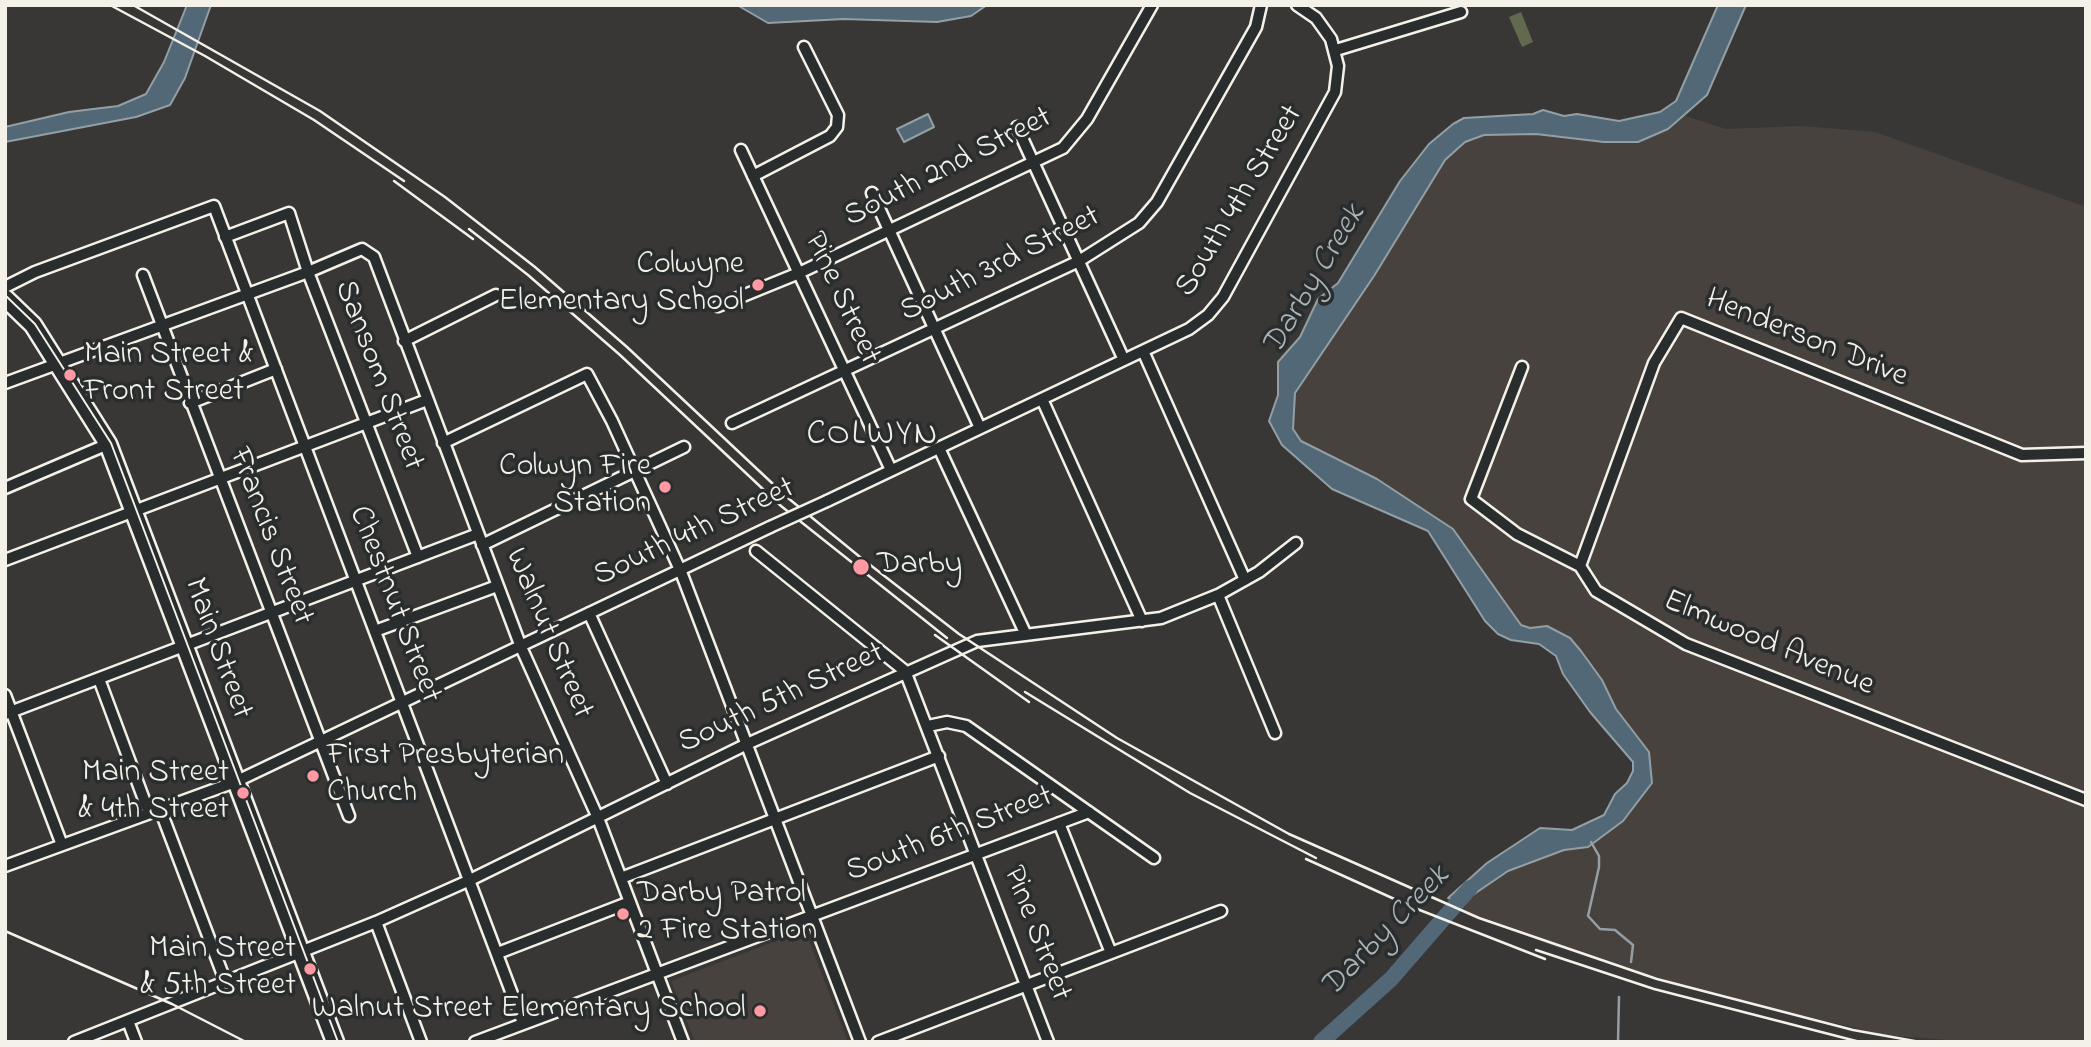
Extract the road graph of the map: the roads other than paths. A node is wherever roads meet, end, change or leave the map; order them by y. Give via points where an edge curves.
1 (1152, 5) edge
2 (1261, 5) edge
3 (1297, 5) edge
4 (1461, 12) dead end
5 (804, 47) dead end
6 (1336, 50) junction
7 (1017, 127) dead end
8 (741, 150) dead end
9 (1033, 163) junction
10 (753, 176) junction
11 (872, 193) dead end
12 (889, 230) junction
13 (225, 237) junction
14 (1079, 261) junction
15 (308, 272) junction
16 (799, 273) junction
17 (143, 275) dead end
18 (5, 287) edge
19 (247, 293) junction
20 (496, 295) dead end
21 (5, 298) edge
22 (718, 306) dead end
23 (162, 327) junction
24 (934, 329) junction
25 (404, 341) junction
26 (1143, 351) junction
27 (1124, 360) junction
28 (59, 364) junction
29 (1522, 367) dead end
30 (275, 369) junction
31 (845, 372) junction
32 (5, 383) edge
33 (1042, 399) junction
34 (427, 400) junction
35 (190, 403) junction
36 (733, 423) dead end
37 (368, 424) junction
38 (980, 428) junction
39 (443, 443) junction
40 (108, 444) junction
41 (684, 447) dead end
42 (306, 448) junction
43 (939, 448) junction
44 (2086, 453) edge
45 (891, 470) junction
46 (635, 471) junction
47 (219, 479) junction
48 (5, 488) edge
49 (135, 511) junction
50 (478, 534) junction
51 (1296, 543) dead end
52 (482, 545) junction
53 (756, 551) dead end
54 (418, 557) junction
55 (5, 560) edge
56 (1580, 566) junction
57 (681, 572) junction
58 (356, 580) junction
59 (1245, 580) junction
60 (497, 586) junction
61 (1218, 595) junction
62 (271, 613) junction
63 (589, 614) junction
64 (1142, 621) junction
65 (375, 631) junction
66 (1026, 635) junction
67 (185, 646) junction
68 (521, 647) junction
69 (905, 671) junction
70 (99, 679) junction
71 (5, 695) edge
72 (402, 703) junction
73 (8, 713) edge
74 (928, 726) junction
75 (1275, 733) dead end
76 (319, 743) junction
77 (747, 744) junction
78 (939, 756) junction
79 (235, 782) junction
80 (667, 784) junction
81 (2086, 800) edge
82 (160, 809) junction
83 (1089, 812) junction
84 (149, 813) junction
85 (349, 816) dead end
86 (598, 818) junction
87 (775, 818) junction
88 (1059, 822) junction
89 (62, 845) junction
90 (975, 853) junction
91 (1154, 858) dead end
92 (5, 866) edge
93 (621, 878) junction
94 (470, 880) junction
95 (630, 902) junction
96 (1221, 911) dead end
97 (814, 915) junction
98 (376, 922) junction
99 (498, 953) junction
100 (1111, 953) junction
101 (302, 954) junction
102 (657, 974) junction
103 (226, 983) junction
104 (1028, 985) junction
105 (128, 1021) junction
106 (523, 1023) junction
107 (74, 1042) edge
108 (136, 1042) edge
109 (335, 1042) edge
110 (421, 1042) edge
111 (475, 1042) edge
112 (683, 1042) edge
113 (860, 1042) edge
114 (878, 1042) edge
115 (1048, 1042) edge

1 - 9 street, South 2nd Street via 1080,131 1063,148
2 - 14 street, South 3rd Street via 1256,27 1157,202 1130,230
3 - 6 street via 1316,18
4 - 6 street
5 - 10 street via 838,115 837,127 830,136
6 - 26 street, South 4th Street via 1337,82 1331,103 1223,297 1198,324
7 - 9 street
8 - 10 street, Pine Street
9 - 12 street, South 2nd Street
9 - 14 street
10 - 16 street, Pine Street
11 - 12 street
12 - 16 street, South 2nd Street
12 - 24 street
13 - 15 street, Sansom Street via 289,213
13 - 18 street, Chestnut Street via 214,206
13 - 19 street, Chestnut Street
14 - 24 street, South 3rd Street
14 - 27 street
15 - 19 street
15 - 25 street, Walnut Street via 362,249 374,257
15 - 37 street, Sansom Street
16 - 22 street, South 2nd Street
16 - 31 street, Pine Street
17 - 23 street, Francis Street
19 - 23 street
19 - 30 street, Chestnut Street
20 - 25 street
21 - 28 main road, Main Street via 33,325
23 - 28 street
23 - 35 street, Francis Street
24 - 31 street, South 3rd Street
24 - 38 street
25 - 34 street, Walnut Street
26 - 27 street, South 4th Street
26 - 59 street
27 - 33 street, South 4th Street
28 - 32 street
28 - 40 main road, Main Street
29 - 56 street, Elmwood Avenue via 1471,499 1517,534
30 - 35 street
30 - 42 street, Chestnut Street
31 - 36 street, South 3rd Street
31 - 45 street, Pine Street
33 - 38 street, South 4th Street
33 - 64 street
34 - 37 street
34 - 39 street, Walnut Street
35 - 47 street, Francis Street
37 - 42 street
37 - 54 street, Sansom Street
38 - 43 street, South 4th Street
39 - 46 street via 587,374
39 - 50 street, Walnut Street
40 - 48 street
40 - 49 main road, Main Street
41 - 46 street
42 - 47 street
42 - 58 street, Chestnut Street
43 - 45 street, South 4th Street
43 - 66 street
44 - 56 street, Henderson Drive via 2022,455 1681,318 1654,363
45 - 57 street, South 4th Street, bridge
46 - 52 street
46 - 57 street
47 - 49 street
47 - 62 street, Francis Street
49 - 55 street
49 - 67 main road, Main Street
50 - 52 street, Walnut Street
50 - 54 street
51 - 59 street, South 5th Street
52 - 60 street, Walnut Street
53 - 69 street, Pine Street
54 - 58 street
56 - 81 street, Elmwood Avenue via 1596,591 1686,644
57 - 63 street, South 4th Street
57 - 77 street
58 - 62 street
58 - 65 street, Chestnut Street
59 - 61 street, South 5th Street
60 - 65 street
60 - 68 street, Walnut Street
61 - 64 street, South 5th Street
61 - 75 street
62 - 67 street
62 - 76 street, Francis Street
63 - 68 street, South 4th Street
63 - 80 street
64 - 66 street, South 5th Street
65 - 72 street, Chestnut Street
66 - 69 street, South 5th Street via 977,641
67 - 70 street
67 - 79 main road, Main Street
68 - 72 street, South 4th Street
68 - 86 street, Walnut Street
69 - 74 street, Pine Street
69 - 77 street, South 5th Street
70 - 73 street
70 - 84 street
71 - 73 street
72 - 76 street, South 4th Street
72 - 94 street, Chestnut Street
73 - 89 street
74 - 78 street, Pine Street
74 - 83 street via 947,722 966,726
76 - 79 street, South 4th Street
76 - 85 street, Francis Street
77 - 80 street, South 5th Street
77 - 87 street
78 - 87 street
78 - 90 street, Pine Street
79 - 82 street, South 4th Street
79 - 101 main road, Main Street
80 - 86 street, South 5th Street
82 - 84 street, South 4th Street
82 - 103 street
83 - 88 street, South 6th Street
83 - 91 street
84 - 89 street, South 4th Street
86 - 93 street, Walnut Street
86 - 94 street, South 5th Street
87 - 93 street
87 - 97 street
88 - 90 street, South 6th Street
88 - 100 street
89 - 92 street, South 4th Street
90 - 97 street, South 6th Street
90 - 104 street, Pine Street
93 - 95 street, Walnut Street
94 - 98 street, South 5th Street
94 - 99 street, Chestnut Street
95 - 99 street
95 - 102 street, Walnut Street
96 - 100 street
97 - 102 street, South 6th Street
97 - 113 street
98 - 101 street, South 5th Street
98 - 110 street
99 - 106 street, Chestnut Street
100 - 104 street
101 - 103 street, South 5th Street
101 - 109 main road, Main Street
102 - 106 street, South 6th Street
102 - 112 street, Walnut Street
103 - 105 street, South 5th Street
104 - 114 street
104 - 115 street, Pine Street
105 - 107 street, South 5th Street
105 - 108 street
106 - 111 street, South 6th Street

